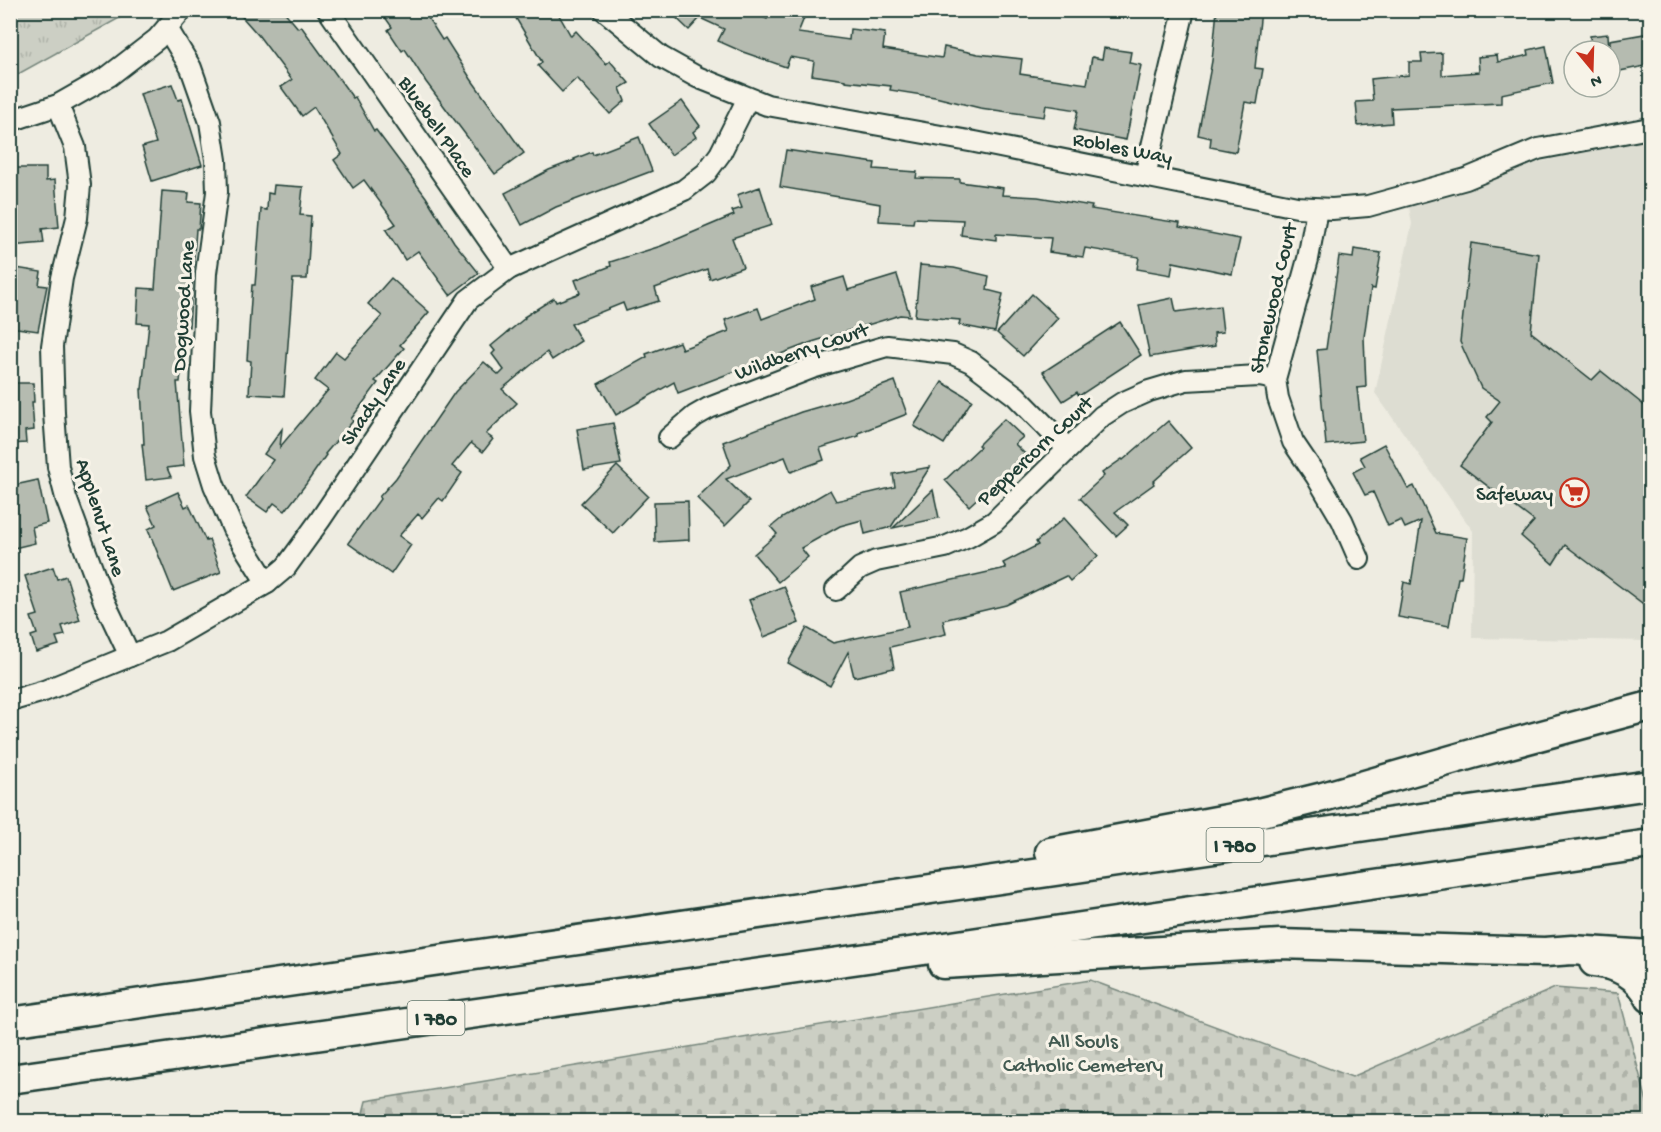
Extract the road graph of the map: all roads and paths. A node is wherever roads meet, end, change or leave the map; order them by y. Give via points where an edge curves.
1 (182, 10) edge
2 (328, 10) edge
3 (604, 10) edge
4 (1184, 10) edge
5 (167, 28) junction
6 (748, 98) junction
7 (58, 105) junction
8 (10, 121) edge
9 (1650, 128) edge
10 (1145, 176) junction
11 (1317, 208) junction
12 (509, 269) junction
13 (1275, 379) junction
14 (669, 438) dead end
15 (1068, 449) junction
16 (1359, 559) dead end
17 (267, 583) junction
18 (836, 590) dead end
19 (130, 656) junction
20 (10, 701) edge
21 (1650, 706) edge
22 (1650, 785) edge
23 (1650, 844) edge
24 (820, 905) junction
25 (1545, 952) junction
26 (1650, 955) edge
27 (861, 958) junction
28 (1650, 998) edge
29 (10, 1022) edge
30 (10, 1079) edge

1 - 5 street
2 - 12 street, Bluebell Place
3 - 6 street, Robles Way via 661,57 697,78
4 - 10 street
5 - 7 street via 109,76
5 - 17 street, Dogwood Lane via 192,68 210,122 216,160 217,192 206,273 200,411 205,456 233,529
6 - 10 street, Robles Way via 767,105
6 - 12 street, Shady Lane via 720,154 706,173 684,190
7 - 8 street
7 - 19 street, Applenut Lane via 75,147 80,185 52,346 58,467 104,601
9 - 11 street, Robles Way via 1538,149 1466,179 1368,206
10 - 11 street, Robles Way
11 - 13 street, Stonewood Court via 1308,259
12 - 17 street, Shady Lane via 468,300 320,520 286,567
13 - 15 street, Peppercorn Court via 1259,376 1186,380 1149,391 1102,416
13 - 16 street, Stonewood Court via 1293,442 1316,476
14 - 15 street, Wildberry Court via 709,408 812,368 887,346 953,354 971,362 1016,396
15 - 18 street, Peppercorn Court via 994,522 945,547 876,561 860,568
17 - 19 street, Shady Lane via 168,641
19 - 20 street, Shady Lane
21 - 24 highway via 1254,814 932,874
22 - 24 highway, I 780
23 - 27 highway, I 780
24 - 29 highway, I 780
25 - 26 highway
25 - 27 highway via 1280,944 906,966
25 - 28 highway via 1606,963 1632,975
27 - 30 highway, I 780

